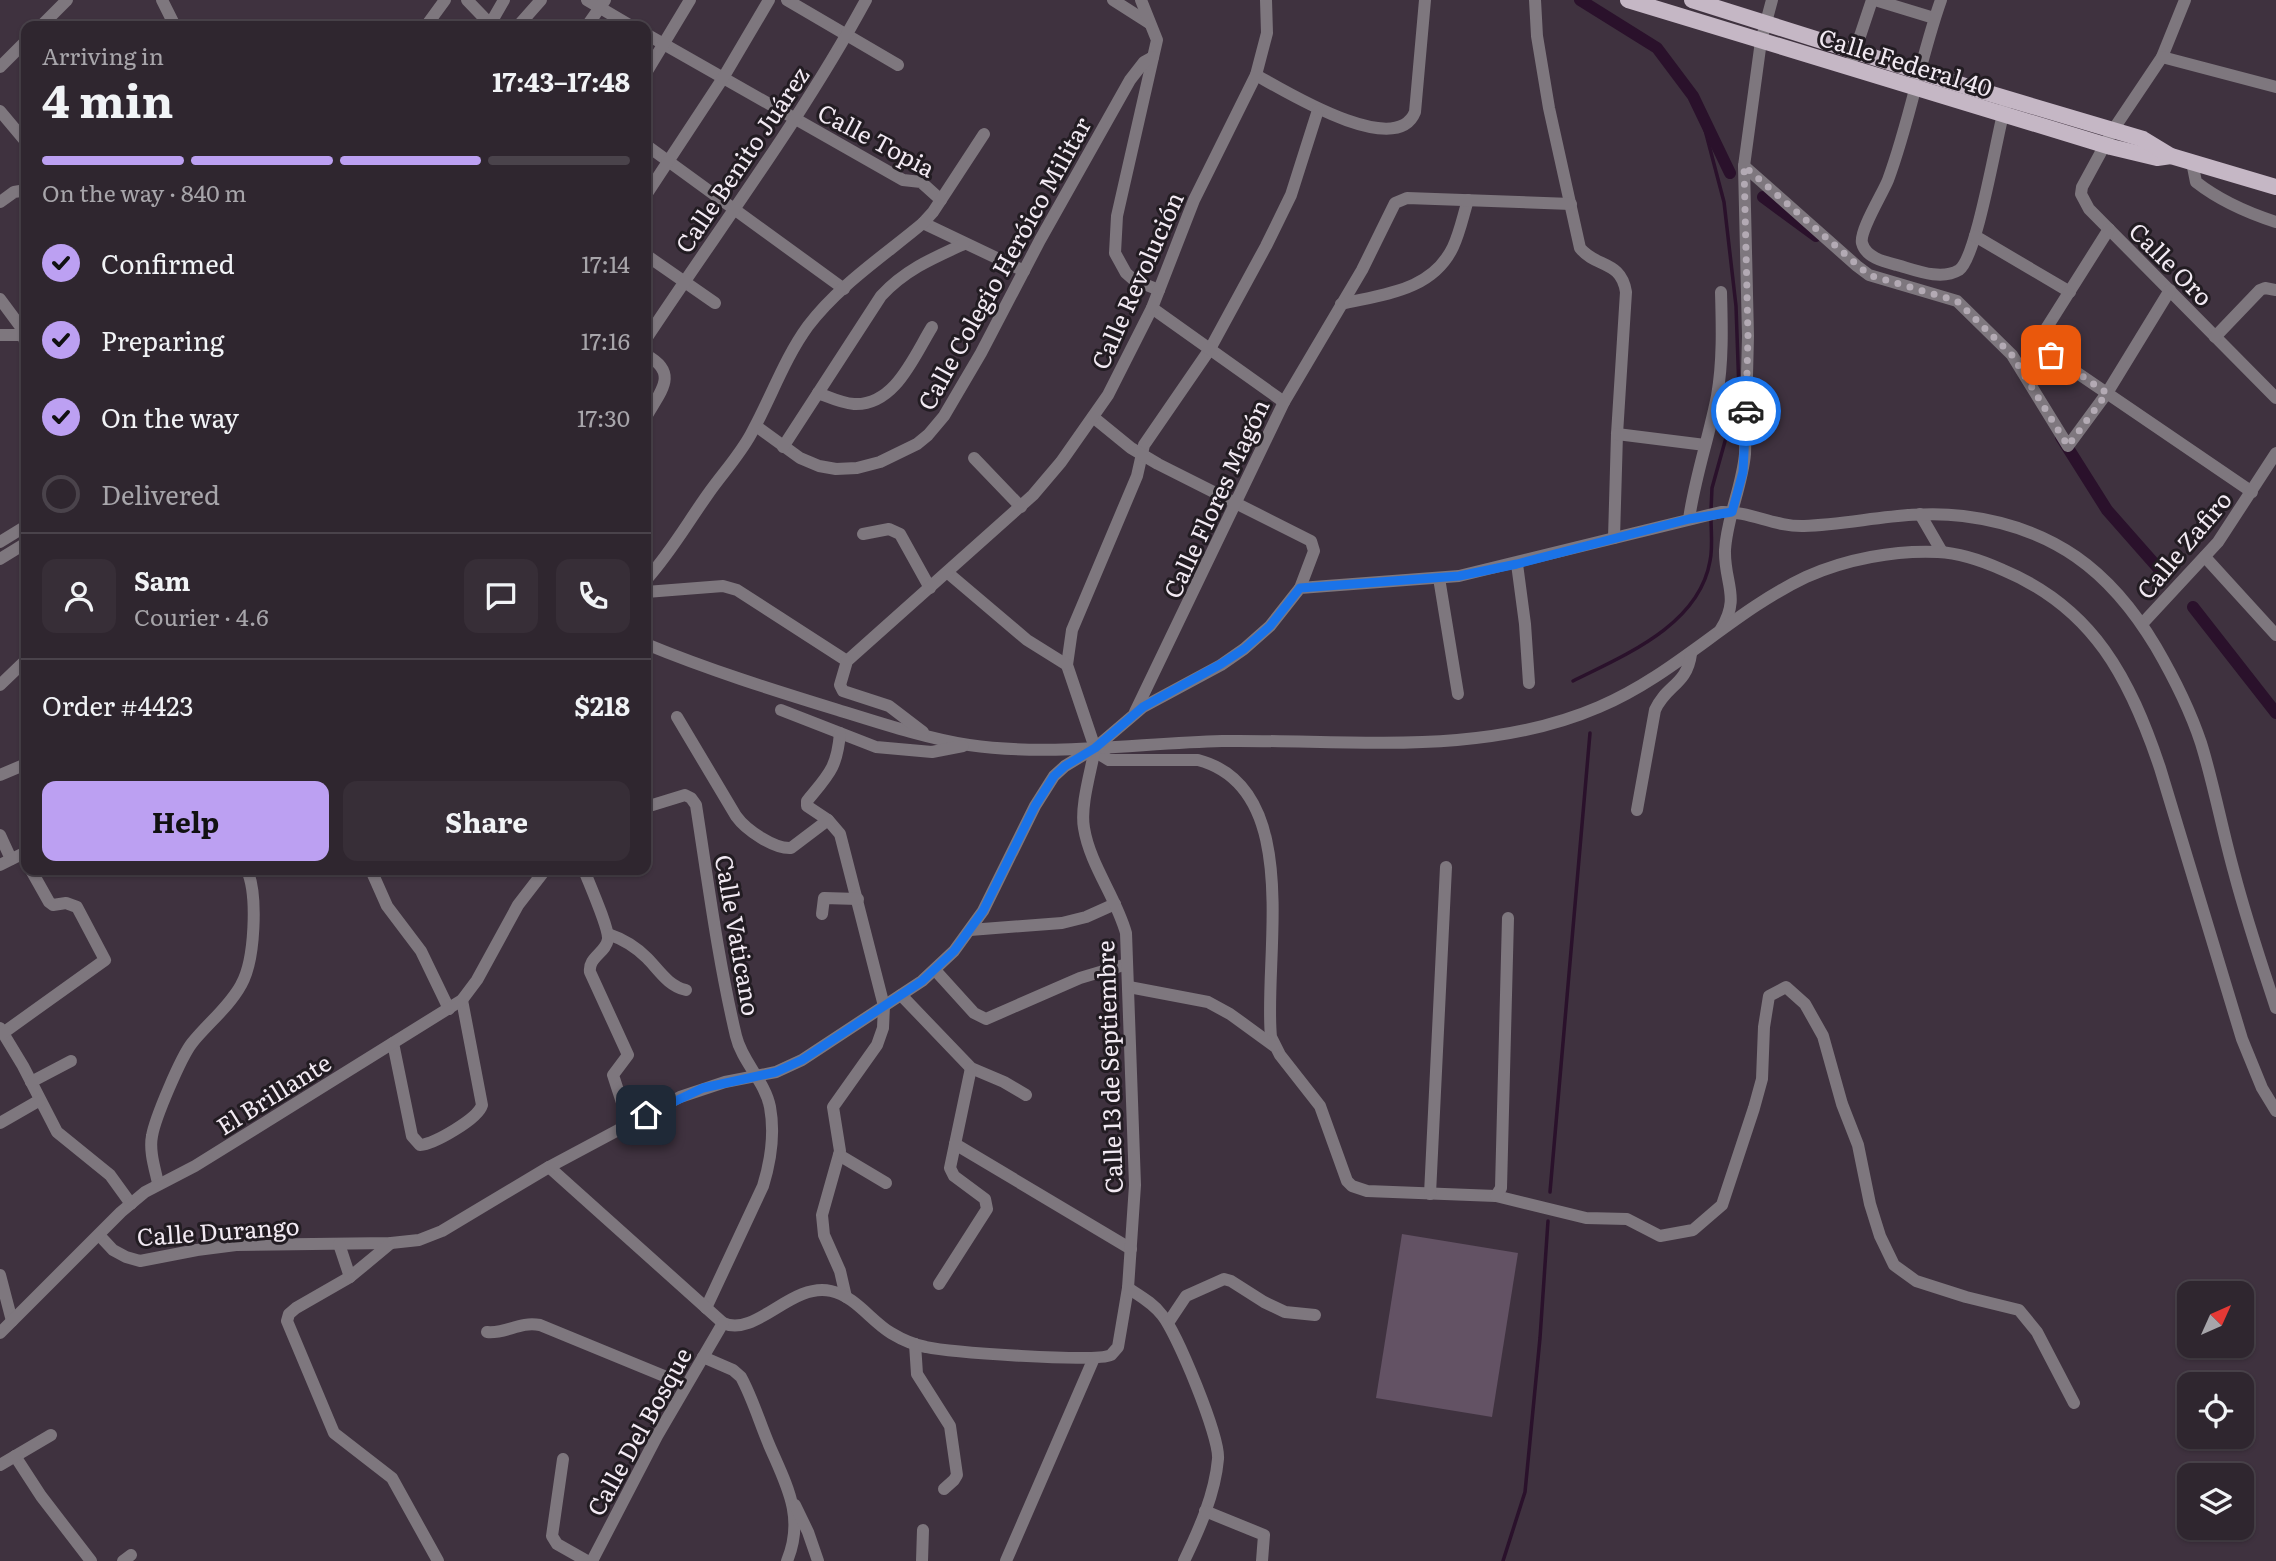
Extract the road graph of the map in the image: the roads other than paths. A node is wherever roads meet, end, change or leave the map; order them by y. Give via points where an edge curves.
1 (67, 0) edge
2 (162, 0) edge
3 (445, 0) edge
4 (467, 0) edge
5 (504, 0) edge
6 (541, 0) edge
7 (587, 0) edge
8 (690, 0) edge
9 (769, 0) edge
10 (787, 0) edge
11 (866, 0) edge
12 (1114, 0) edge
13 (1141, 0) edge
14 (1266, 0) edge
15 (1425, 0) edge
16 (1535, 0) edge
17 (1628, 0) edge
18 (1692, 0) edge
19 (1772, 0) edge
20 (1874, 0) edge
21 (1941, 0) edge
22 (2185, 0) edge
23 (602, 4) edge
24 (1934, 18) junction
25 (46, 21) edge
26 (172, 21) edge
27 (430, 21) edge
28 (486, 21) edge
29 (494, 21) edge
30 (522, 21) edge
31 (590, 21) edge
32 (624, 21) edge
33 (1766, 22) junction
34 (1149, 23) junction
35 (847, 35) junction
36 (651, 37) edge
37 (1761, 41) junction
38 (664, 45) junction
39 (21, 46) edge
40 (1856, 51) junction
41 (1153, 57) junction
42 (2162, 57) junction
43 (651, 65) edge
44 (898, 65) dead end
45 (0, 67) edge
46 (1850, 67) junction
47 (1256, 75) junction
48 (723, 78) junction
49 (1917, 79) junction
50 (2276, 87) edge
51 (2005, 107) junction
52 (1318, 110) junction
53 (0, 111) edge
54 (794, 119) junction
55 (2064, 124) junction
56 (2113, 130) junction
57 (984, 134) dead end
58 (21, 136) edge
59 (2104, 145) junction
60 (651, 149) edge
61 (2171, 156) junction
62 (669, 162) junction
63 (2192, 162) junction
64 (1744, 166) junction
65 (2276, 187) edge
66 (651, 188) edge
67 (21, 191) edge
68 (941, 200) junction
69 (1468, 200) junction
70 (0, 202) edge
71 (1571, 204) junction
72 (734, 209) junction
73 (2276, 222) edge
74 (923, 223) junction
75 (2109, 229) junction
76 (1975, 236) junction
77 (964, 243) junction
78 (651, 259) edge
79 (1024, 271) junction
80 (683, 283) junction
81 (844, 289) junction
82 (2271, 289) edge
83 (1159, 290) junction
84 (2171, 290) junction
85 (1721, 292) dead end
86 (2070, 292) junction
87 (0, 299) edge
88 (715, 303) dead end
89 (1341, 304) junction
90 (1152, 308) junction
91 (932, 327) dead end
92 (21, 331) edge
93 (651, 331) edge
94 (0, 335) edge
95 (2215, 337) junction
96 (21, 339) edge
97 (2036, 343) dead end
98 (1210, 349) junction
99 (2051, 355) dead end
100 (651, 358) edge
101 (818, 393) junction
102 (2107, 393) junction
103 (2276, 398) edge
104 (1283, 402) junction
105 (651, 408) edge
106 (1093, 417) junction
107 (756, 426) junction
108 (1617, 434) junction
109 (1705, 445) junction
110 (783, 447) junction
111 (2276, 453) edge
112 (1142, 455) junction
113 (974, 458) dead end
114 (2252, 492) junction
115 (1236, 505) junction
116 (1021, 507) junction
117 (1726, 512) junction
118 (1920, 514) junction
119 (1695, 517) junction
120 (21, 529) edge
121 (863, 534) dead end
122 (1614, 538) junction
123 (0, 542) edge
124 (21, 546) edge
125 (1942, 552) junction
126 (2205, 557) junction
127 (0, 559) edge
128 (1517, 564) junction
129 (948, 573) junction
130 (651, 574) edge
131 (1439, 578) junction
132 (930, 588) junction
133 (1300, 588) junction
134 (651, 592) edge
135 (2142, 624) junction
136 (1719, 632) junction
137 (2276, 635) edge
138 (651, 646) edge
139 (1691, 654) junction
140 (847, 661) junction
141 (21, 665) edge
142 (1067, 665) junction
143 (1529, 683) dead end
144 (0, 685) edge
145 (1458, 694) dead end
146 (781, 710) dead end
147 (1134, 714) junction
148 (677, 717) dead end
149 (840, 733) junction
150 (927, 736) junction
151 (967, 745) junction
152 (1095, 748) junction
153 (21, 766) edge
154 (0, 775) edge
155 (651, 805) edge
156 (1637, 810) dead end
157 (828, 820) junction
158 (0, 835) edge
159 (17, 858) edge
160 (1446, 867) dead end
161 (34, 875) edge
162 (248, 875) edge
163 (373, 875) edge
164 (541, 875) edge
165 (586, 875) edge
166 (858, 899) junction
167 (1115, 904) junction
168 (822, 914) dead end
169 (1508, 918) dead end
170 (970, 930) junction
171 (608, 934) junction
172 (1128, 964) junction
173 (935, 970) junction
174 (1129, 986) junction
175 (687, 990) dead end
176 (901, 995) junction
177 (462, 1000) junction
178 (884, 1006) junction
179 (449, 1009) junction
180 (2276, 1009) edge
181 (2, 1030) edge
182 (393, 1043) junction
183 (1274, 1046) junction
184 (71, 1061) dead end
185 (971, 1068) junction
186 (754, 1077) junction
187 (31, 1082) junction
188 (1026, 1095) dead end
189 (40, 1100) junction
190 (2276, 1111) edge
191 (0, 1123) edge
192 (629, 1124) junction
193 (955, 1144) junction
194 (839, 1155) junction
195 (549, 1167) junction
196 (158, 1183) junction
197 (886, 1183) dead end
198 (1430, 1194) junction
199 (1496, 1196) junction
200 (131, 1204) junction
201 (99, 1235) junction
202 (391, 1243) junction
203 (339, 1244) junction
204 (1131, 1249) junction
205 (0, 1275) edge
206 (350, 1277) junction
207 (939, 1284) dead end
208 (1128, 1288) junction
209 (846, 1297) junction
210 (706, 1308) junction
211 (1315, 1315) dead end
212 (12, 1321) junction
213 (723, 1323) junction
214 (1168, 1323) junction
215 (487, 1332) dead end
216 (0, 1333) edge
217 (915, 1344) junction
218 (703, 1357) junction
219 (1094, 1358) junction
220 (686, 1385) junction
221 (2074, 1403) dead end
222 (51, 1435) dead end
223 (15, 1456) junction
224 (564, 1459) dead end
225 (0, 1465) edge
226 (944, 1489) dead end
227 (793, 1501) junction
228 (1205, 1511) junction
229 (923, 1530) dead end
230 (788, 1559) edge
231 (91, 1561) edge
232 (438, 1561) edge
233 (589, 1561) edge
234 (818, 1561) edge
235 (922, 1561) edge
236 (1006, 1561) edge
237 (1184, 1561) edge
238 (1262, 1561) edge

1 - 25 street
2 - 26 street
3 - 27 street
4 - 28 street
5 - 29 street
6 - 30 street
7 - 23 street
8 - 38 street
9 - 48 street
10 - 35 street
11 - 35 street, Calle Benito Juárez
12 - 34 street
13 - 34 street
14 - 47 street, Calle Revolución via 1267,33
15 - 52 street via 1412,119 1388,128
16 - 71 street via 1542,70
17 - 37 main road, Calle Federal 40
18 - 33 main road, Calle Federal 40
19 - 33 street
20 - 24 street
20 - 40 street
21 - 24 street
22 - 42 street
23 - 31 street
23 - 32 street
24 - 49 street
33 - 37 street
33 - 40 main road, Calle Federal 40
34 - 41 street via 1157,40
35 - 44 street
35 - 54 street, Calle Benito Juárez
36 - 38 street, Calle Topia
37 - 46 main road, Calle Federal 40
37 - 64 street
38 - 43 street
38 - 48 street, Calle Topia
39 - 45 street
40 - 46 street
40 - 49 main road, Calle Federal 40
41 - 79 street, Calle Colegio Heróico Militar via 1130,80
41 - 83 street via 1114,240 1115,253 1126,273
42 - 50 street
42 - 56 street
46 - 49 main road, Calle Federal 40
47 - 52 street
47 - 83 street, Calle Revolución via 1194,200
48 - 54 street, Calle Topia
48 - 62 street
49 - 51 main road, Calle Federal 40
49 - 76 street via 1890,174 1862,244 1883,261 1946,274 1957,271 1968,258
51 - 55 main road, Calle Federal 40
51 - 76 street
52 - 98 street via 1291,195
53 - 58 street
54 - 68 street, Calle Topia via 902,180 921,182
54 - 72 street, Calle Benito Juárez
55 - 56 main road, Calle Federal 40
55 - 59 main road, Calle Federal 40
56 - 59 street
56 - 61 main road, Calle Federal 40 via 2144,139
57 - 68 street
59 - 61 main road, Calle Federal 40 via 2157,158
59 - 75 street, Calle Oro via 2081,194
60 - 62 street
61 - 63 main road, Calle Federal 40
62 - 66 street
62 - 72 street
63 - 65 main road, Calle Federal 40
63 - 73 street via 2196,182 2209,192
64 - 102 street via 1869,275 1957,301 2012,355 2068,446
64 - 117 street via 1745,454 1743,472
67 - 70 street
68 - 74 street
69 - 71 street
69 - 89 street via 1452,249 1428,278 1412,287
69 - 89 street, Calle Flores Magón via 1407,198 1395,203
71 - 108 street via 1580,248 1617,271 1625,284
72 - 80 street, Calle Benito Juárez
72 - 81 street
74 - 77 street
74 - 81 street
75 - 84 street, Calle Oro
75 - 86 street
76 - 86 street
77 - 79 street
77 - 101 street via 916,266 891,285
78 - 80 street
79 - 110 street, Calle Colegio Heróico Militar via 944,415 918,444 880,462 836,469 819,466
80 - 88 street
80 - 93 street, Calle Benito Juárez
81 - 107 street via 792,350
82 - 95 street via 2260,290
83 - 90 street, Calle Revolución
84 - 95 street, Calle Oro
84 - 102 street
85 - 109 street via 1720,375
86 - 97 street
87 - 92 street
89 - 104 street, Calle Flores Magón
90 - 98 street
90 - 106 street, Calle Revolución
91 - 101 street via 897,383 879,398 854,404
94 - 96 street
95 - 103 street, Calle Oro
98 - 104 street
98 - 112 street via 1149,436
99 - 102 street
100 - 105 street via 659,362 666,378
101 - 110 street
102 - 114 street
104 - 115 street, Calle Flores Magón
106 - 112 street
106 - 116 street, Calle Revolución
107 - 110 street, Calle Colegio Heróico Militar
107 - 130 street
108 - 109 street
108 - 122 street
109 - 119 street
111 - 114 street, Calle Zafiro
112 - 115 street
112 - 142 street via 1075,621
113 - 116 street
114 - 126 street, Calle Zafiro
115 - 133 street via 1311,541 1314,551
115 - 147 street, Calle Flores Magón
116 - 129 street, Calle Revolución
117 - 118 street via 1791,526
117 - 119 street
117 - 136 street via 1725,552 1733,602
118 - 125 street
118 - 135 street via 1989,520 2040,535 2098,572
119 - 122 street
120 - 123 street
121 - 132 street via 889,529 900,534
122 - 128 street
124 - 127 street
125 - 136 street via 1877,557 1825,570 1789,586
125 - 190 street via 1995,566 2043,589 2070,609 2125,681 2147,728 2250,1061
126 - 135 street, Calle Zafiro
126 - 137 street
128 - 131 street
128 - 143 street
129 - 132 street, Calle Revolución
129 - 142 street via 1027,640
131 - 133 street
131 - 145 street
132 - 140 street, Calle Revolución
133 - 147 street via 1270,626 1244,649
134 - 140 street via 707,586 737,590
135 - 180 street via 2177,686 2201,744
136 - 139 street
138 - 150 street via 747,682
139 - 152 street via 1636,690 1597,708 1505,735
139 - 156 street via 1686,674 1655,710
140 - 150 street via 840,685 843,691 889,706
141 - 144 street
142 - 152 street
146 - 149 street
147 - 152 street, Calle Durango
148 - 157 street via 746,826 785,848 796,846
149 - 151 street via 898,750 932,752
149 - 157 street via 838,758 807,804
150 - 151 street
151 - 152 street
152 - 167 street, Calle 13 de Septiembre via 1083,827
152 - 170 street, Calle Durango via 1065,766 1045,789
152 - 183 street via 1109,760 1208,762 1250,797 1259,818 1273,890 1270,1028
153 - 154 street
155 - 186 street, Calle Vaticano via 679,795 696,805 736,1038
157 - 166 street via 840,834
158 - 159 street
160 - 198 street
161 - 181 street via 53,905 77,907 105,960
162 - 196 street via 253,920 246,975 235,995 191,1044 179,1068 151,1138
163 - 179 street via 387,906 421,951
164 - 177 street, El Brillante via 518,905
165 - 171 street
166 - 168 street via 824,898
166 - 178 street
167 - 170 street via 1062,923
167 - 172 street, Calle 13 de Septiembre via 1126,933
169 - 199 street via 1501,1188
170 - 173 street, Calle Durango
171 - 175 street via 626,940 664,978
171 - 192 street via 590,972 628,1055 612,1075
172 - 173 street via 1070,982 986,1019 974,1013
172 - 174 street, Calle 13 de Septiembre
173 - 176 street, Calle Durango
174 - 183 street via 1208,1002
174 - 204 street, Calle 13 de Septiembre via 1135,1161
176 - 178 street, Calle Durango
176 - 185 street
177 - 179 street, El Brillante
177 - 182 street via 481,1110 429,1143 420,1144 412,1136
178 - 186 street, Calle Durango via 802,1060
178 - 194 street via 877,1045 833,1107
179 - 182 street, El Brillante
181 - 187 street
182 - 196 street, El Brillante via 195,1167
183 - 198 street via 1320,1106 1352,1186
184 - 187 street
185 - 188 street
185 - 193 street
186 - 192 street, Calle Durango via 703,1088
186 - 210 street, Calle Vaticano via 770,1108 772,1154
187 - 189 street
189 - 191 street
189 - 200 street via 57,1132 99,1164
192 - 195 street, Calle Durango
193 - 204 street
193 - 207 street via 950,1168 985,1199 987,1209
194 - 197 street
194 - 209 street via 821,1226
195 - 202 street, Calle Durango via 442,1231
195 - 210 street
196 - 200 street, El Brillante
198 - 199 street
199 - 221 street via 1586,1218 1627,1219 1660,1236 1693,1230 1722,1205 1762,1079 1769,996 1786,987 1805,1004 1823,1036 1858,1145 1873,1215 1894,1265 1916,1281 2020,1310 2037,1332
200 - 201 street, El Brillante
201 - 203 street, Calle Durango via 113,1250 140,1261 236,1245
201 - 212 street, El Brillante
202 - 203 street, Calle Durango
202 - 206 street
203 - 206 street
204 - 208 street, Calle 13 de Septiembre
205 - 212 street
206 - 232 street via 289,1314 288,1328 334,1433 392,1478
208 - 214 street
208 - 219 street, Calle 13 de Septiembre via 1116,1351
209 - 213 street via 811,1291 748,1323
209 - 217 street via 892,1334
210 - 213 street
211 - 214 street via 1285,1312 1224,1279 1186,1297
212 - 216 street, El Brillante
213 - 218 street, Calle Del Bosque
214 - 228 street via 1191,1371 1218,1450
215 - 220 street via 520,1324 540,1325
217 - 219 street via 942,1350
217 - 226 street via 917,1374 953,1437 957,1475
218 - 220 street, Calle Del Bosque
218 - 227 street via 741,1377
219 - 236 street
220 - 233 street, Calle Del Bosque
222 - 223 street
223 - 225 street
223 - 231 street
224 - 233 street via 552,1536 556,1544
227 - 230 street via 794,1540
227 - 234 street
228 - 237 street
228 - 238 street via 1264,1535
229 - 235 street

